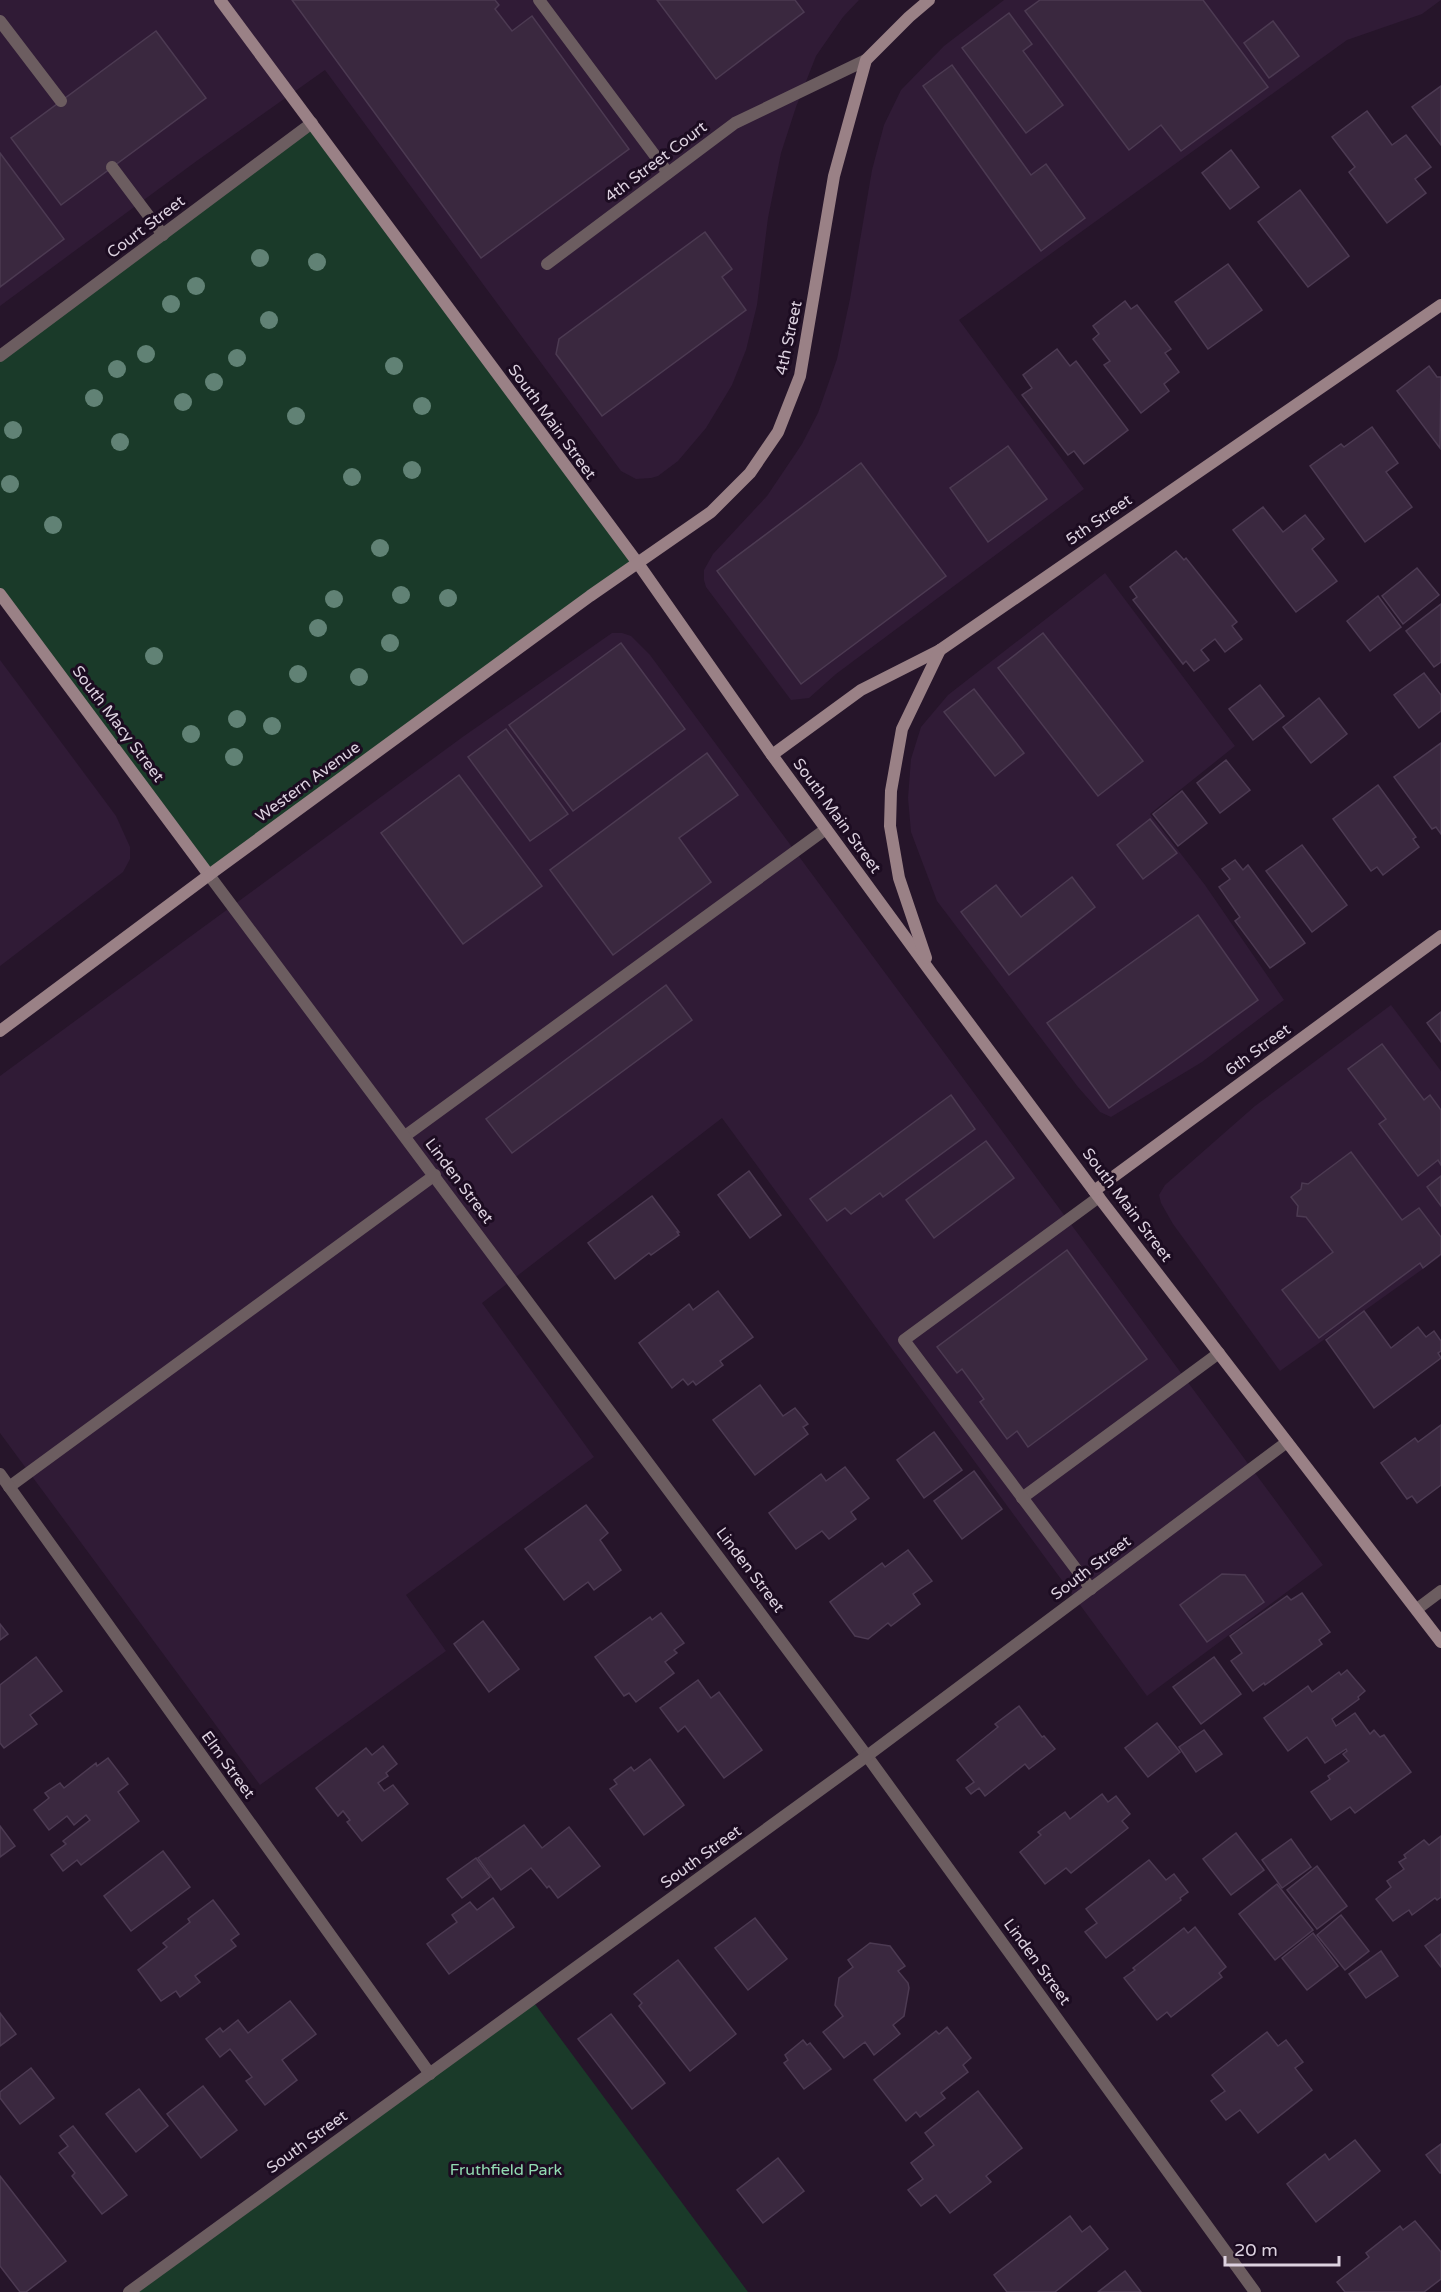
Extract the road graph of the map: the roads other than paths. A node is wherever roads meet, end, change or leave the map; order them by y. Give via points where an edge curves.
1 (220, 0) edge
2 (539, 0) edge
3 (929, 0) edge
4 (0, 21) edge
5 (866, 60) junction
6 (61, 101) dead end
7 (312, 123) junction
8 (112, 167) dead end
9 (668, 173) junction
10 (163, 235) junction
11 (547, 264) dead end
12 (1441, 305) edge
13 (0, 356) edge
14 (637, 562) junction
15 (0, 594) edge
16 (940, 650) junction
17 (772, 755) junction
18 (826, 829) junction
19 (209, 875) junction
20 (1441, 936) edge
21 (930, 970) junction
22 (0, 1031) edge
23 (405, 1136) junction
24 (435, 1175) junction
25 (1097, 1194) junction
26 (1219, 1353) junction
27 (1287, 1442) junction
28 (0, 1474) edge
29 (9, 1487) junction
30 (1022, 1498) junction
31 (1090, 1589) junction
32 (1441, 1591) edge
33 (1418, 1609) junction
34 (1441, 1641) edge
35 (867, 1756) junction
36 (430, 2074) junction
37 (129, 2292) edge
38 (1255, 2292) edge

1 - 7 main road, South Main Street
2 - 9 street
3 - 5 main road
4 - 6 street
5 - 9 street, 4th Street Court via 735,123
5 - 14 main road, 4th Street via 834,176 800,376 778,432 750,473 711,512
7 - 10 street, Court Street
7 - 14 main road, South Main Street
8 - 10 street
9 - 11 street, 4th Street Court
10 - 13 street, Court Street
12 - 16 main road, 5th Street
14 - 17 main road, South Main Street
14 - 19 main road, Western Avenue
15 - 19 main road, South Macy Street
16 - 17 main road, 5th Street via 861,690
16 - 21 main road via 902,729 891,791 890,826 899,878
17 - 18 main road, South Main Street
18 - 21 main road, South Main Street
18 - 23 street
19 - 22 main road, Western Avenue
19 - 23 street, Linden Street
20 - 25 main road, 6th Street
21 - 25 main road, South Main Street
23 - 24 street, Linden Street
24 - 29 street
24 - 35 street, Linden Street
25 - 26 main road, South Main Street
25 - 30 street via 904,1340
26 - 27 main road, South Main Street
26 - 30 street
27 - 31 street, South Street
27 - 33 main road, South Main Street
28 - 29 street, Elm Street
29 - 36 street, Elm Street
30 - 31 street
31 - 35 street, South Street
32 - 33 street
33 - 34 main road, South Main Street
35 - 36 street, South Street
35 - 38 street, Linden Street
36 - 37 street, South Street

